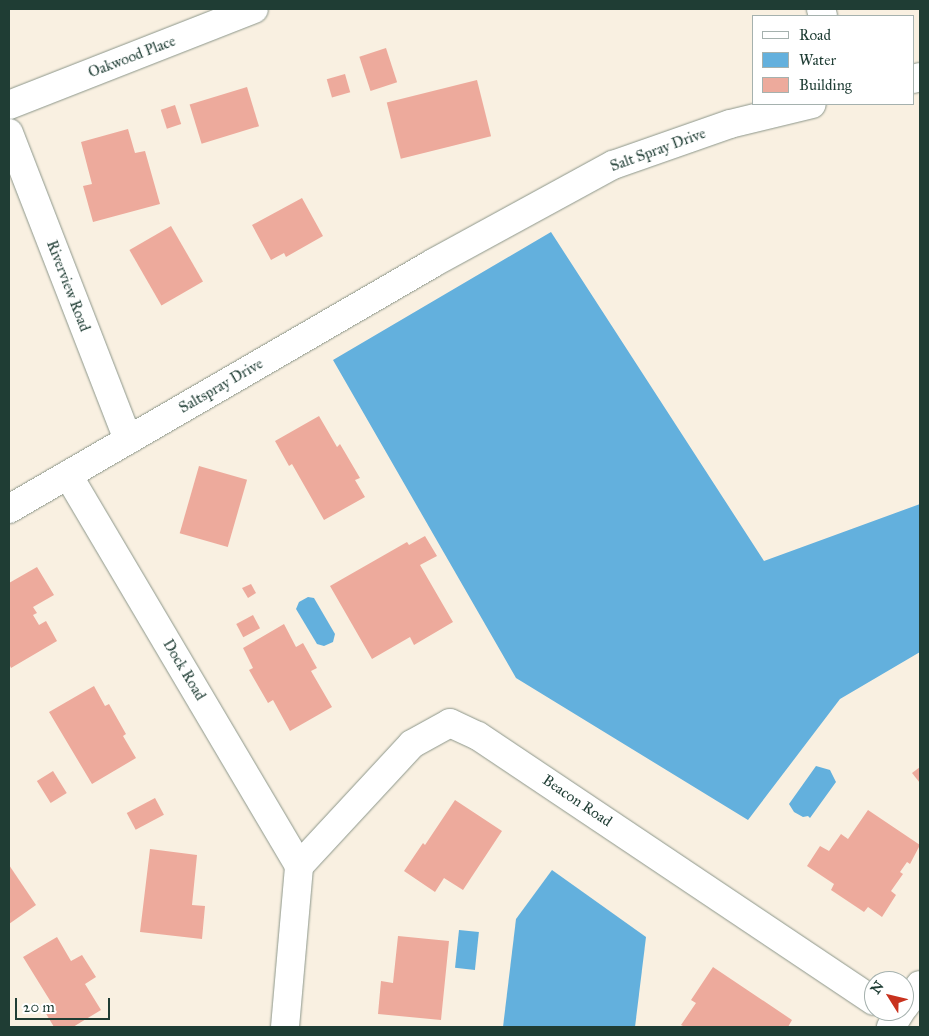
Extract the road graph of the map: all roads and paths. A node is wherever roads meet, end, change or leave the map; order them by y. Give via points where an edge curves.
1 (254, 9) edge
2 (9, 105) edge
3 (808, 105) edge
4 (9, 133) edge
5 (433, 263) joint
6 (128, 440) junction
7 (68, 475) junction
8 (9, 509) edge
9 (300, 866) junction
10 (864, 994) edge
11 (285, 1027) edge

1 - 2 street, Oakwood Place
3 - 5 street, Salt Spray Drive via 730,124 613,165
4 - 6 street, Riverview Road
5 - 6 street, Saltspray Drive
6 - 7 street, Saltspray Drive
7 - 8 street, Saltspray Drive
7 - 9 street, Dock Road
9 - 10 street, Beacon Road via 412,744 450,723 478,736
9 - 11 street

